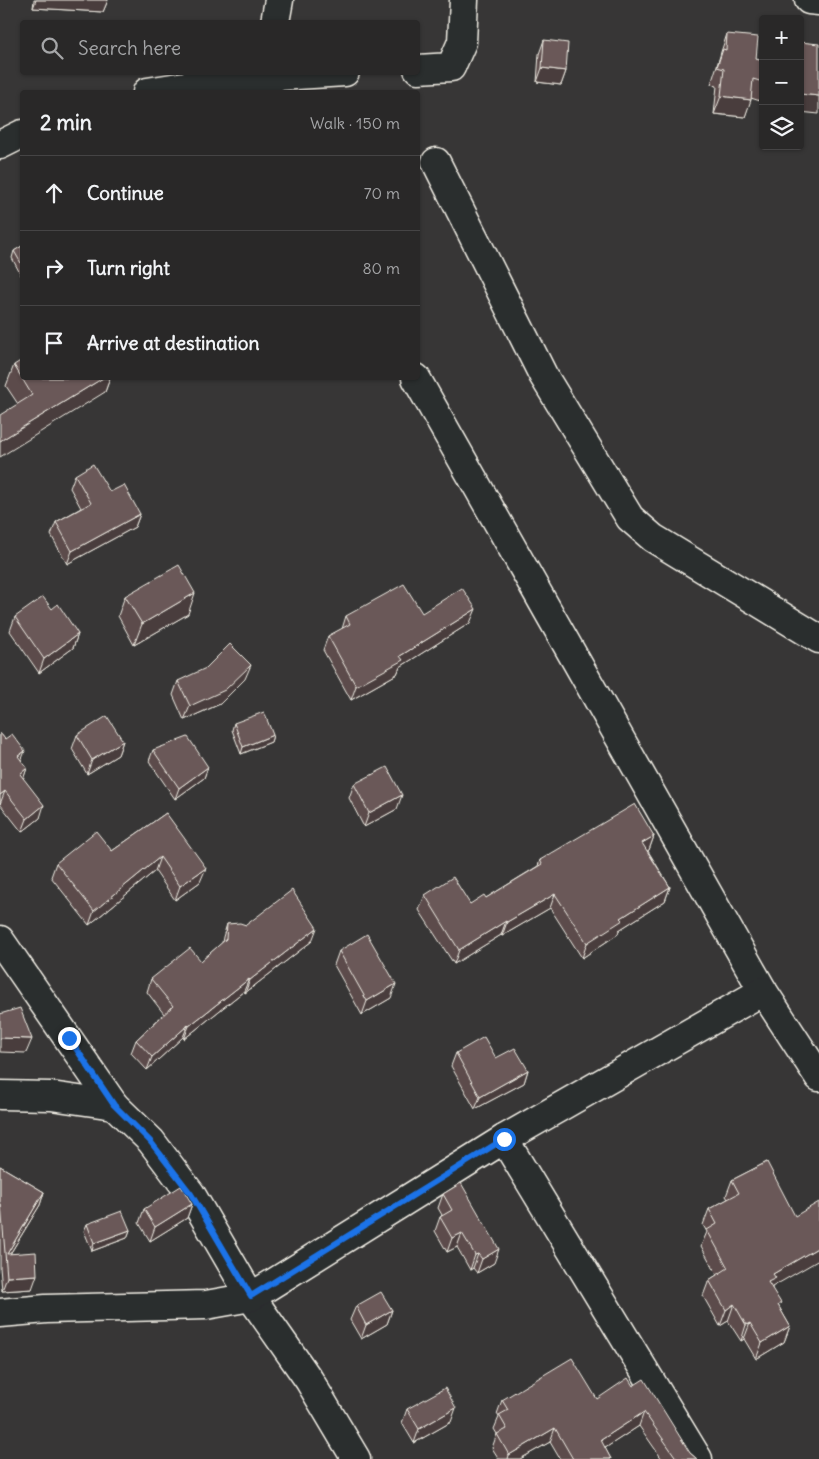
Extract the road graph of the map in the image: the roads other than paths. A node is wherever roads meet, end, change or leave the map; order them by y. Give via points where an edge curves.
1 (279, 0) edge
2 (464, 0) edge
3 (809, 0) edge
4 (819, 0) edge
5 (275, 20) edge
6 (420, 69) edge
7 (318, 75) edge
8 (273, 80) edge
9 (160, 90) edge
10 (20, 135) edge
11 (0, 145) edge
12 (436, 162) dead end
13 (417, 380) edge
14 (819, 638) edge
15 (0, 940) edge
16 (763, 991) junction
17 (819, 1077) edge
18 (0, 1095) edge
19 (114, 1105) junction
20 (504, 1139) junction
21 (251, 1296) junction
22 (0, 1313) edge
23 (356, 1459) edge
24 (698, 1459) edge

1 - 5 street
2 - 6 street via 462,42 451,67
3 - 4 street
7 - 8 street
8 - 9 street via 229,79
10 - 11 street
12 - 14 street via 543,375 630,518 653,538
13 - 16 street
15 - 19 street
16 - 17 street
16 - 20 street
18 - 19 street via 51,1096
19 - 21 street via 150,1141 191,1194
20 - 21 street
20 - 24 street
21 - 22 street via 206,1305
21 - 23 street via 309,1380

